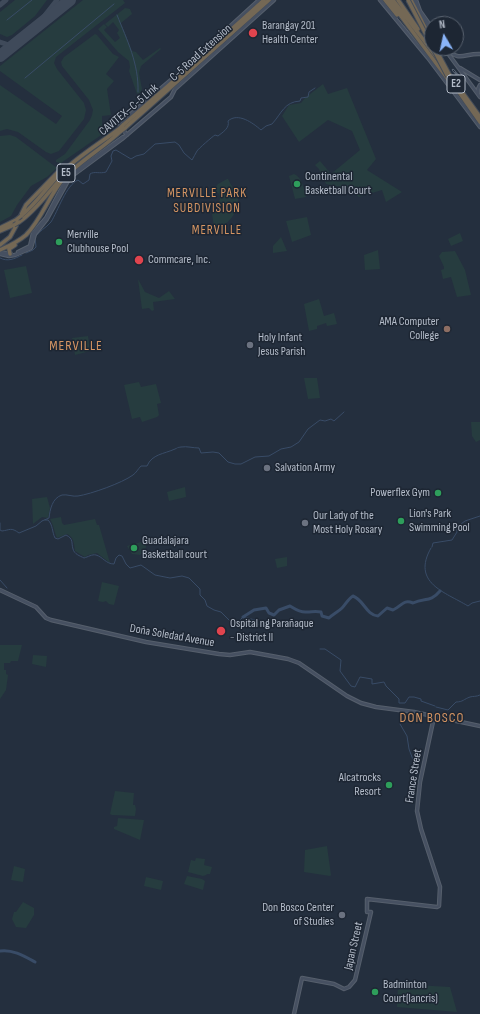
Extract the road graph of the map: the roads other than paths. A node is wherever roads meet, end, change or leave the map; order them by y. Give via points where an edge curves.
1 (259, 0) edge
2 (264, 0) edge
3 (269, 0) edge
4 (274, 0) edge
5 (380, 0) edge
6 (385, 0) edge
7 (389, 0) edge
8 (394, 0) edge
9 (398, 0) edge
10 (408, 0) edge
11 (414, 0) edge
12 (424, 17) edge
13 (424, 19) edge
14 (406, 22) junction
15 (424, 23) edge
16 (480, 54) edge
17 (439, 56) edge
18 (451, 56) edge
19 (454, 56) edge
20 (464, 56) edge
21 (464, 56) edge
22 (439, 61) junction
23 (458, 66) junction
24 (480, 80) edge
25 (480, 85) edge
26 (479, 95) edge
27 (480, 117) edge
28 (480, 123) edge
29 (121, 127) junction
30 (480, 127) edge
31 (126, 135) junction
32 (18, 221) junction
33 (15, 226) junction
34 (0, 228) edge
35 (0, 231) edge
36 (23, 238) junction
37 (0, 245) edge
38 (0, 252) edge
39 (10, 254) junction
40 (0, 590) edge
41 (434, 717) junction
42 (480, 726) edge
43 (371, 912) joint
44 (294, 1014) edge

1 - 29 main road, C-5 Road Extension
2 - 29 highway, CAVITEX–C-5 Link / E5
3 - 29 highway, CAVITEX–C-5 Link / E5
4 - 31 main road, C-5 Road Extension via 175,89 172,97
5 - 30 main road
6 - 14 highway via 399,18
7 - 14 highway, E2
8 - 22 highway, E2
9 - 22 highway
10 - 28 highway, E2, bridge via 447,75
11 - 12 main road
11 - 13 main road
11 - 15 highway, bridge
14 - 28 highway, E2
16 - 20 main road
17 - 27 highway, E2, bridge
18 - 23 main road
19 - 21 main road
22 - 27 highway, E2
23 - 24 main road
23 - 26 main road
25 - 26 main road
29 - 31 main road
29 - 32 highway, CAVITEX–C-5 Link / E5 via 69,170 33,210
29 - 32 highway, CAVITEX–C-5 Link / E5, bridge via 63,171
29 - 36 highway via 107,144 64,178
31 - 38 main road, C-5 Road Extension via 72,176 47,219 34,234 30,248 15,255
31 - 39 main road, C-5 Road Extension via 66,180 46,218 33,233 29,247
32 - 33 highway, CAVITEX–C-5 Link / E5, bridge
32 - 34 highway, CAVITEX–C-5 Link / E5
33 - 35 highway, CAVITEX–C-5 Link / E5
33 - 37 highway via 10,237
36 - 38 highway
36 - 39 highway via 9,248
38 - 39 main road
40 - 41 main road, Doña Soledad Avenue via 36,608 51,620 146,642 219,654 249,652 279,657 299,663 361,703
41 - 42 main road, Doña Soledad Avenue
41 - 43 main road, France Street via 417,811 440,887 438,907 367,898 367,912
43 - 44 main road, Japan Street via 353,982 344,989 334,984 302,978

